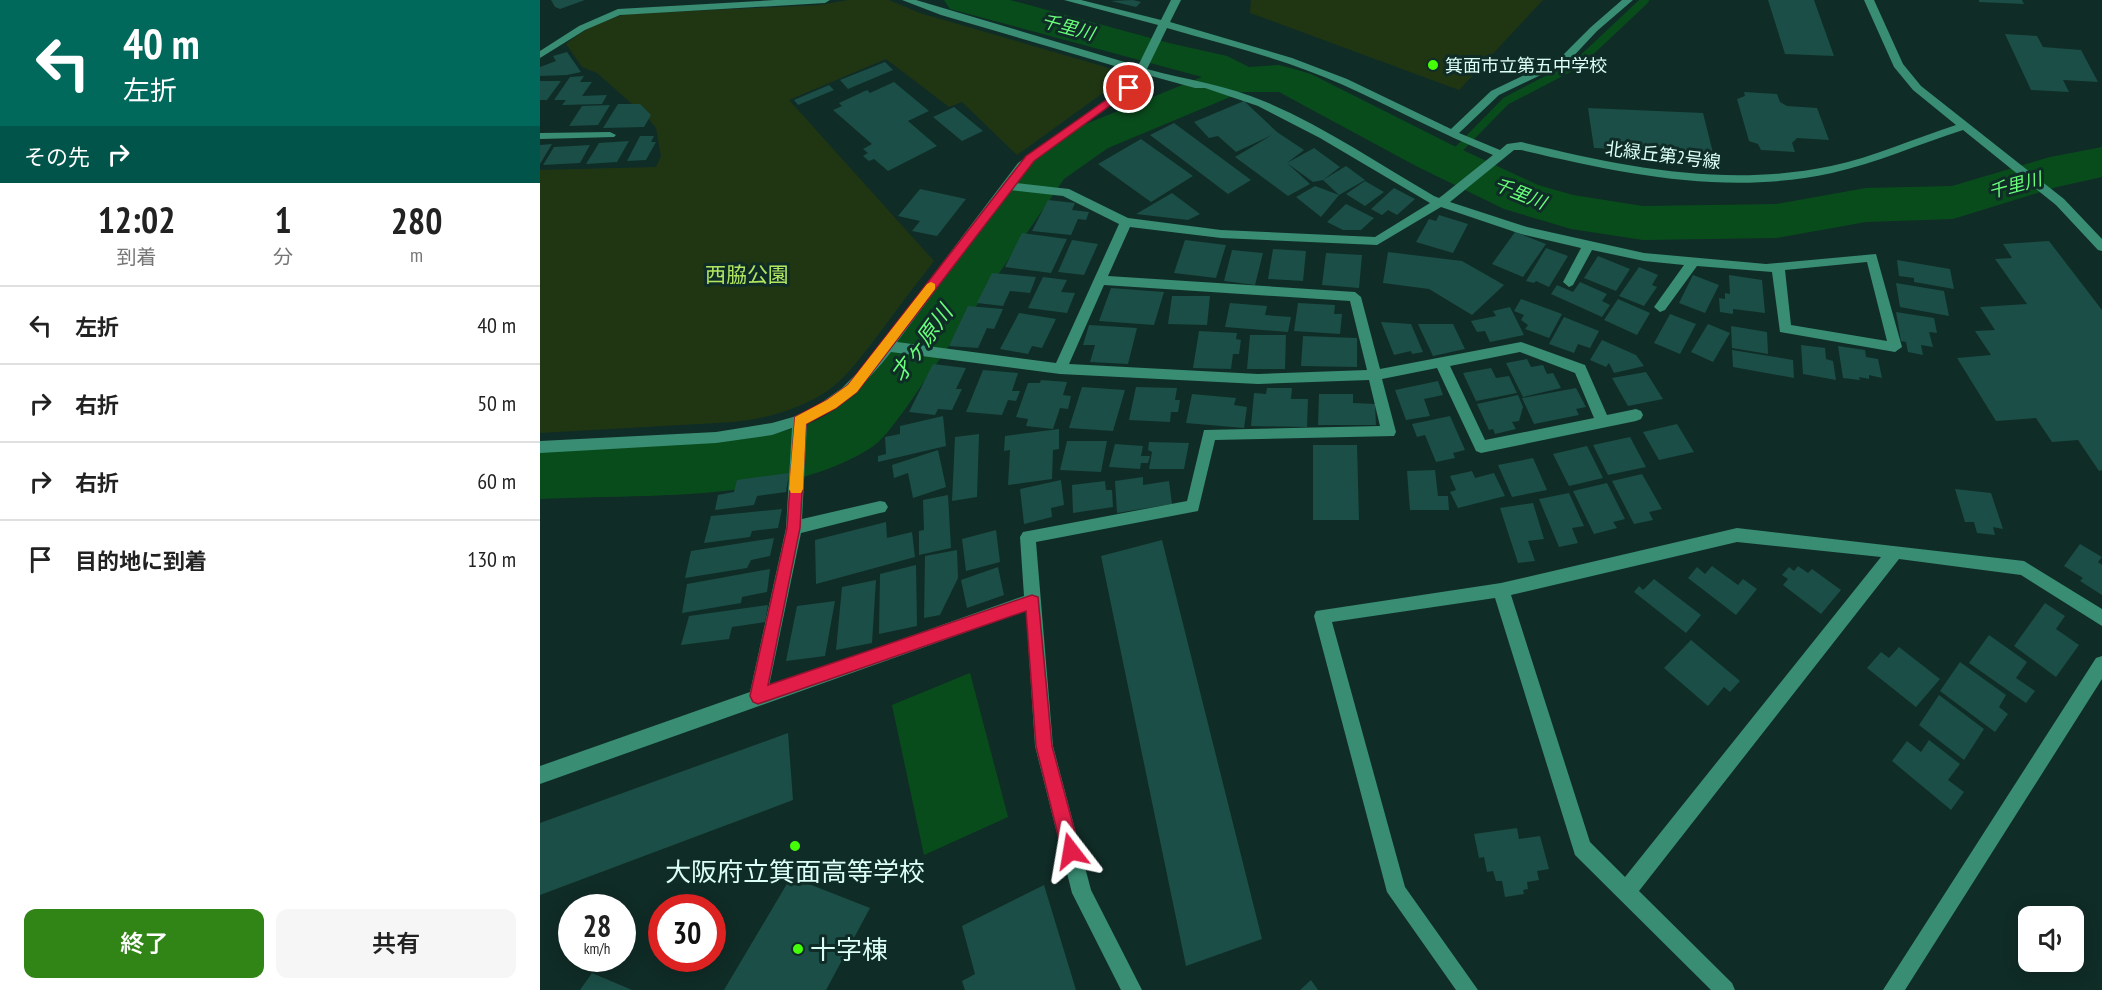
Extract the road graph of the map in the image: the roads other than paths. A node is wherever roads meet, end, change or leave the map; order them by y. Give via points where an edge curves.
1 (825, 0) edge
2 (907, 0) edge
3 (1069, 0) edge
4 (1176, 0) edge
5 (1628, 0) edge
6 (1869, 0) edge
7 (1162, 26) junction
8 (540, 55) edge
9 (1144, 66) junction
10 (1963, 126) junction
11 (610, 135) dead end
12 (540, 136) edge
13 (1460, 138) junction
14 (1500, 154) junction
15 (1007, 186) junction
16 (1443, 200) junction
17 (1126, 222) junction
18 (1589, 245) junction
19 (2102, 247) edge
20 (1694, 261) junction
21 (1778, 267) junction
22 (1098, 280) junction
23 (1569, 282) dead end
24 (1660, 307) dead end
25 (888, 346) junction
26 (1442, 362) junction
27 (1060, 369) junction
28 (1375, 375) junction
29 (1636, 415) dead end
30 (800, 421) junction
31 (1603, 422) junction
32 (540, 447) edge
33 (880, 507) dead end
34 (794, 528) junction
35 (1895, 552) junction
36 (1501, 590) junction
37 (1032, 602) junction
38 (2102, 618) edge
39 (2102, 664) edge
40 (758, 696) junction
41 (540, 775) edge
42 (1626, 892) junction
43 (1132, 990) edge
44 (1468, 990) edge
45 (1725, 990) edge
46 (1893, 990) edge

1 - 8 street via 626,11 582,28
2 - 9 street
3 - 7 street
4 - 7 street
5 - 13 street via 1564,60 1496,93
6 - 10 street via 1898,66 1917,88
7 - 9 street
7 - 13 street via 1288,60 1343,81
9 - 15 street via 1129,88 1030,158
9 - 16 street via 1195,85 1229,92 1294,119 1430,199
10 - 14 street, 北緑丘第2号線 via 1870,159 1790,178 1703,180 1659,176 1521,146
10 - 19 street via 2052,195
11 - 12 street
13 - 14 street
14 - 16 street
15 - 17 street via 1065,192
15 - 25 street
16 - 17 street via 1377,241 1221,234
16 - 18 street via 1525,231
17 - 22 street
18 - 20 street via 1644,257
18 - 23 street
20 - 21 street
20 - 24 street
21 - 21 street via 1785,329 1895,347 1872,257
22 - 27 street
22 - 28 street via 1355,297
25 - 27 street
25 - 30 street via 853,388
26 - 28 street
26 - 31 street via 1521,347 1580,369
26 - 31 street via 1481,447
27 - 28 street via 1258,379
28 - 37 street via 1389,432 1209,434 1193,506 1028,537
29 - 31 street
30 - 32 street via 741,436
30 - 34 street
33 - 34 street
34 - 40 street
35 - 36 street via 1737,535
35 - 38 street via 2024,568
35 - 42 street
36 - 42 street via 1582,848
36 - 44 street via 1322,616 1397,892
37 - 40 street
37 - 43 street via 1044,746 1082,892
39 - 46 street
40 - 41 street
42 - 45 street

